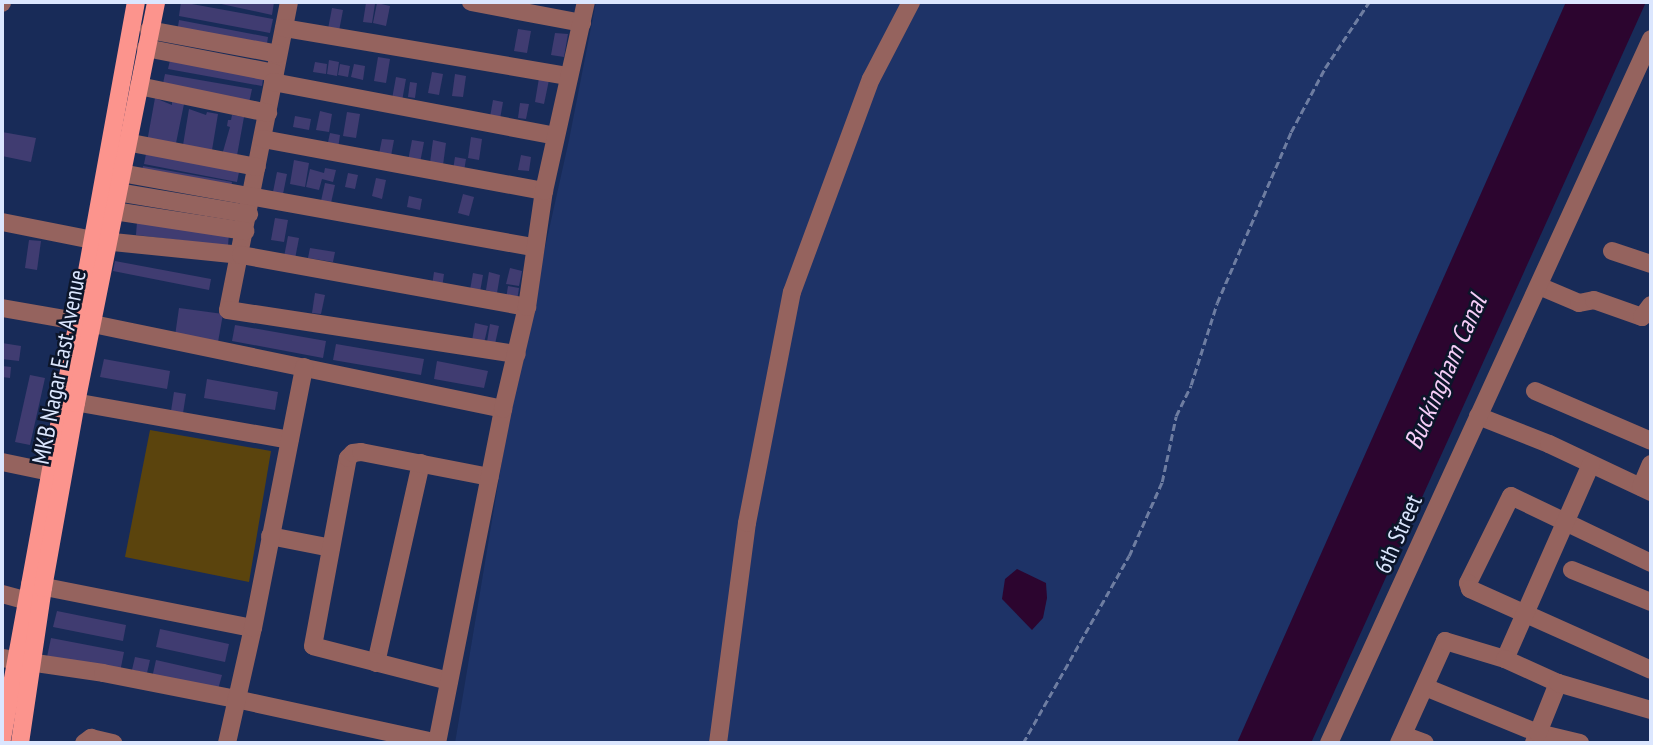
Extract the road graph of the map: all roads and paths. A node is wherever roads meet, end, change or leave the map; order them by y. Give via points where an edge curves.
1 (136, 2) edge
2 (156, 2) edge
3 (289, 2) edge
4 (471, 2) edge
5 (586, 2) edge
6 (911, 2) edge
7 (1369, 2) edge
8 (505, 5) edge
9 (582, 23) junction
10 (284, 28) junction
11 (149, 30) junction
12 (1651, 39) edge
13 (146, 48) junction
14 (278, 54) junction
15 (568, 76) junction
16 (274, 77) junction
17 (1643, 78) edge
18 (139, 86) junction
19 (268, 113) junction
20 (555, 136) junction
21 (262, 139) junction
22 (126, 142) junction
23 (257, 167) junction
24 (121, 173) junction
25 (544, 191) junction
26 (117, 192) junction
27 (252, 196) junction
28 (114, 211) junction
29 (2, 222) edge
30 (247, 223) junction
31 (101, 241) junction
32 (533, 247) junction
33 (1612, 251) dead end
34 (241, 255) junction
35 (1651, 264) edge
36 (1539, 286) junction
37 (1651, 305) edge
38 (527, 307) junction
39 (2, 308) edge
40 (86, 323) junction
41 (517, 354) junction
42 (304, 366) junction
43 (1535, 391) dead end
44 (69, 402) junction
45 (503, 408) junction
46 (1478, 416) junction
47 (289, 440) junction
48 (1651, 442) edge
49 (2, 462) edge
50 (421, 463) junction
51 (1591, 464) junction
52 (1651, 464) edge
53 (50, 472) junction
54 (490, 477) junction
55 (1646, 489) edge
56 (1565, 521) junction
57 (270, 536) junction
58 (331, 548) junction
59 (1651, 563) edge
60 (1572, 570) dead end
61 (32, 590) junction
62 (2, 594) edge
63 (1651, 602) edge
64 (1524, 611) junction
65 (253, 628) junction
66 (9, 659) edge
67 (1505, 659) junction
68 (376, 663) junction
69 (34, 664) junction
70 (1651, 670) edge
71 (449, 681) junction
72 (1558, 683) junction
73 (1426, 687) junction
74 (236, 699) junction
75 (1651, 710) edge
76 (1536, 738) edge
77 (2, 739) edge
78 (1401, 739) edge
79 (20, 743) edge
80 (84, 743) edge
81 (113, 743) edge
82 (226, 743) edge
83 (437, 743) edge
84 (718, 743) edge
85 (1023, 743) edge
86 (1329, 743) edge
87 (1425, 743) edge
88 (1580, 743) edge

1 - 31 main road, MKB Nagar East Avenue
2 - 11 main road, MKB Nagar East Avenue
3 - 10 street
4 - 8 street
5 - 9 street
6 - 84 street via 871,79 792,292 747,523
7 - 85 path via 1325,68 1291,132 1217,303 1191,385 1176,416 1162,482 1129,556
8 - 9 street
9 - 15 street
10 - 14 street
10 - 15 street
11 - 13 main road, MKB Nagar East Avenue
11 - 14 street
12 - 17 street, 6th Street
13 - 16 street
13 - 18 main road, MKB Nagar East Avenue
14 - 16 street
15 - 20 street
16 - 19 street
16 - 20 street
17 - 36 street, 6th Street
18 - 19 street
18 - 22 main road, MKB Nagar East Avenue
19 - 21 street
20 - 25 street
21 - 23 street
21 - 25 street
22 - 23 street
22 - 24 main road, MKB Nagar East Avenue
23 - 27 street
24 - 26 main road, MKB Nagar East Avenue
24 - 27 street
25 - 32 street
26 - 28 main road, MKB Nagar East Avenue
26 - 30 street
27 - 30 street
27 - 32 street
28 - 30 street
28 - 31 main road, MKB Nagar East Avenue
29 - 31 street
30 - 34 street
31 - 34 street
31 - 40 main road
32 - 38 street
33 - 35 street
34 - 38 street
34 - 41 street via 228,310
36 - 37 street via 1579,303 1594,300 1640,317
36 - 46 street, 6th Street
38 - 41 street
39 - 40 street
40 - 42 street
40 - 44 main road
41 - 45 street
42 - 45 street
42 - 47 street
43 - 48 street
44 - 47 street
44 - 53 main road
44 - 61 main road, MKB Nagar East Avenue
45 - 54 street
46 - 51 street
46 - 86 street, 6th Street
47 - 57 street
49 - 53 street
50 - 54 street
50 - 58 street via 353,453 348,458
50 - 68 street
51 - 55 street
51 - 56 street
52 - 55 street
53 - 61 main road
54 - 71 street
56 - 59 street
56 - 64 street
56 - 64 street via 1509,496 1468,583 1470,589
57 - 58 street
57 - 65 street
58 - 68 street via 313,646
60 - 63 street
61 - 62 street
61 - 65 street
61 - 66 main road
61 - 69 main road, MKB Nagar East Avenue
64 - 67 street
64 - 70 street
65 - 74 street
66 - 69 street
66 - 77 main road
67 - 72 street
67 - 73 street via 1445,641
68 - 71 street
69 - 74 street
69 - 79 main road, MKB Nagar East Avenue
71 - 83 street
72 - 75 street
72 - 76 street
73 - 76 street
73 - 78 street
74 - 82 street
74 - 83 street
76 - 88 street
78 - 87 street
80 - 81 street via 91,738

